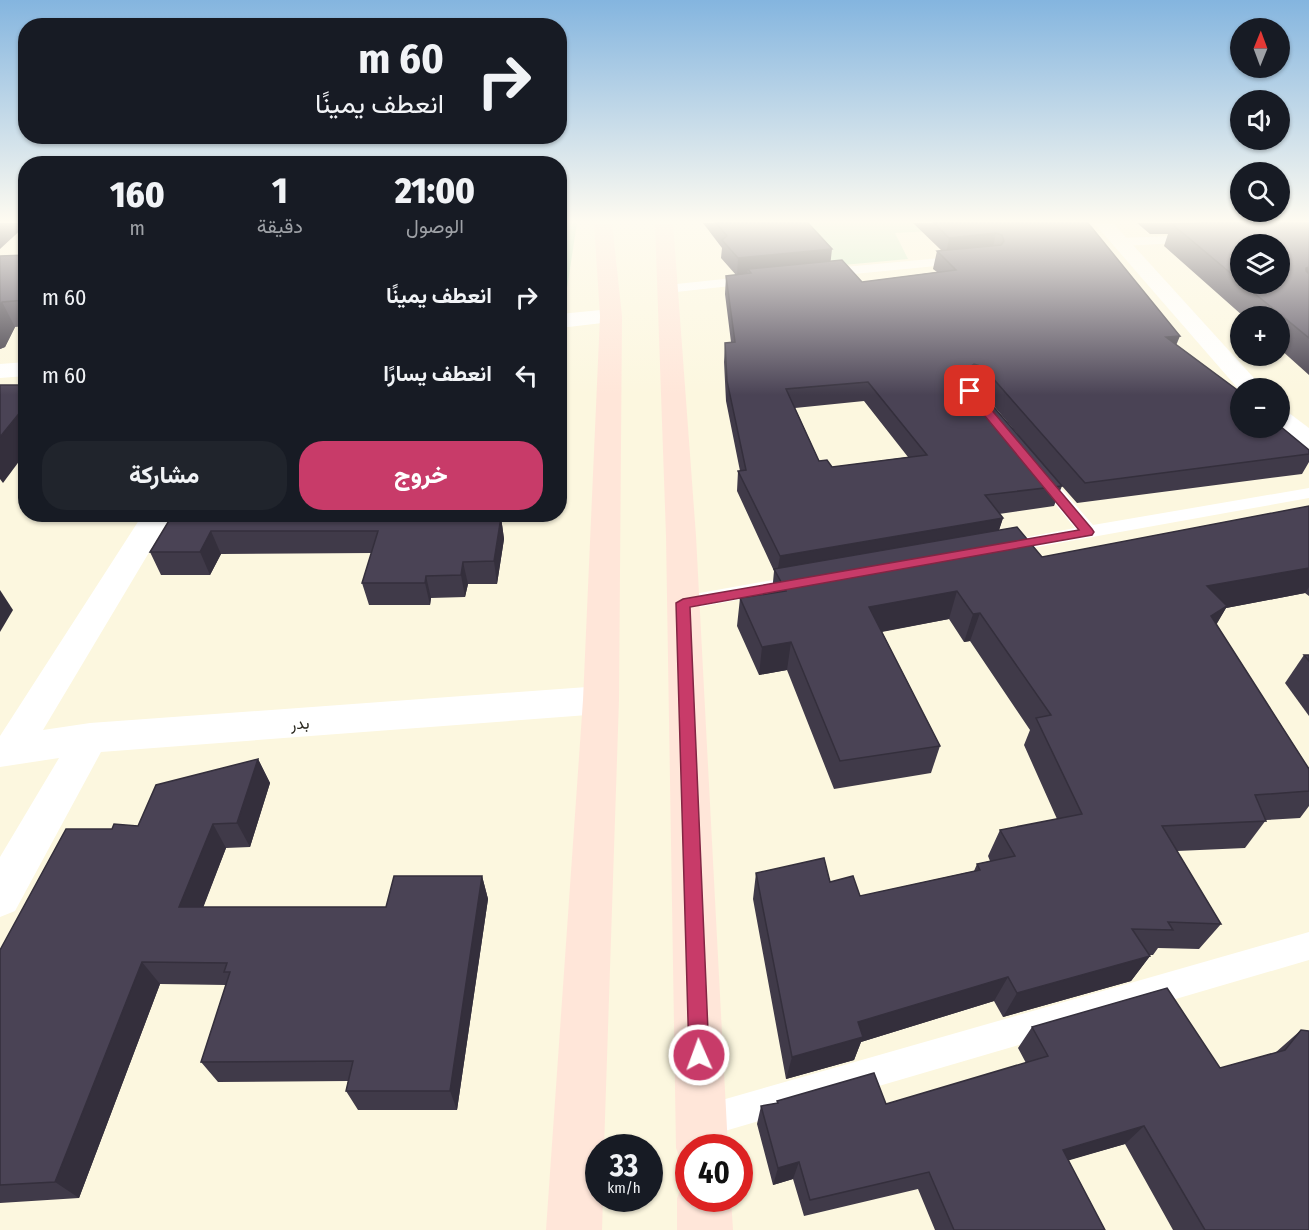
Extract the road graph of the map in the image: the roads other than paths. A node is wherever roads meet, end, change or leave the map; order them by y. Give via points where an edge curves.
1 (608, 280) edge
2 (667, 280) edge
3 (748, 280) edge
4 (1155, 280) edge
5 (667, 289) junction
6 (611, 316) junction
7 (567, 320) edge
8 (18, 370) edge
9 (0, 371) edge
10 (1242, 378) edge
11 (1290, 426) edge
12 (1309, 441) edge
13 (1029, 461) edge
14 (1309, 493) edge
15 (153, 522) edge
16 (1088, 532) junction
17 (984, 550) edge
18 (822, 579) edge
19 (683, 603) junction
20 (601, 700) junction
21 (90, 738) junction
22 (5, 751) edge
23 (0, 897) edge
24 (1309, 946) edge
25 (702, 1134) edge
26 (705, 1134) edge
27 (704, 1212) edge
28 (574, 1230) edge
29 (705, 1230) edge

1 - 6 street
2 - 5 street
3 - 5 lane
4 - 10 street
5 - 19 street
6 - 7 street
6 - 20 street
8 - 9 street
11 - 12 street
13 - 16 lane
14 - 16 lane
15 - 22 street
16 - 17 lane
18 - 19 lane
19 - 25 street
20 - 21 street, بدر
20 - 28 street
21 - 22 street, بدر
21 - 23 street
24 - 26 lane
27 - 29 street

